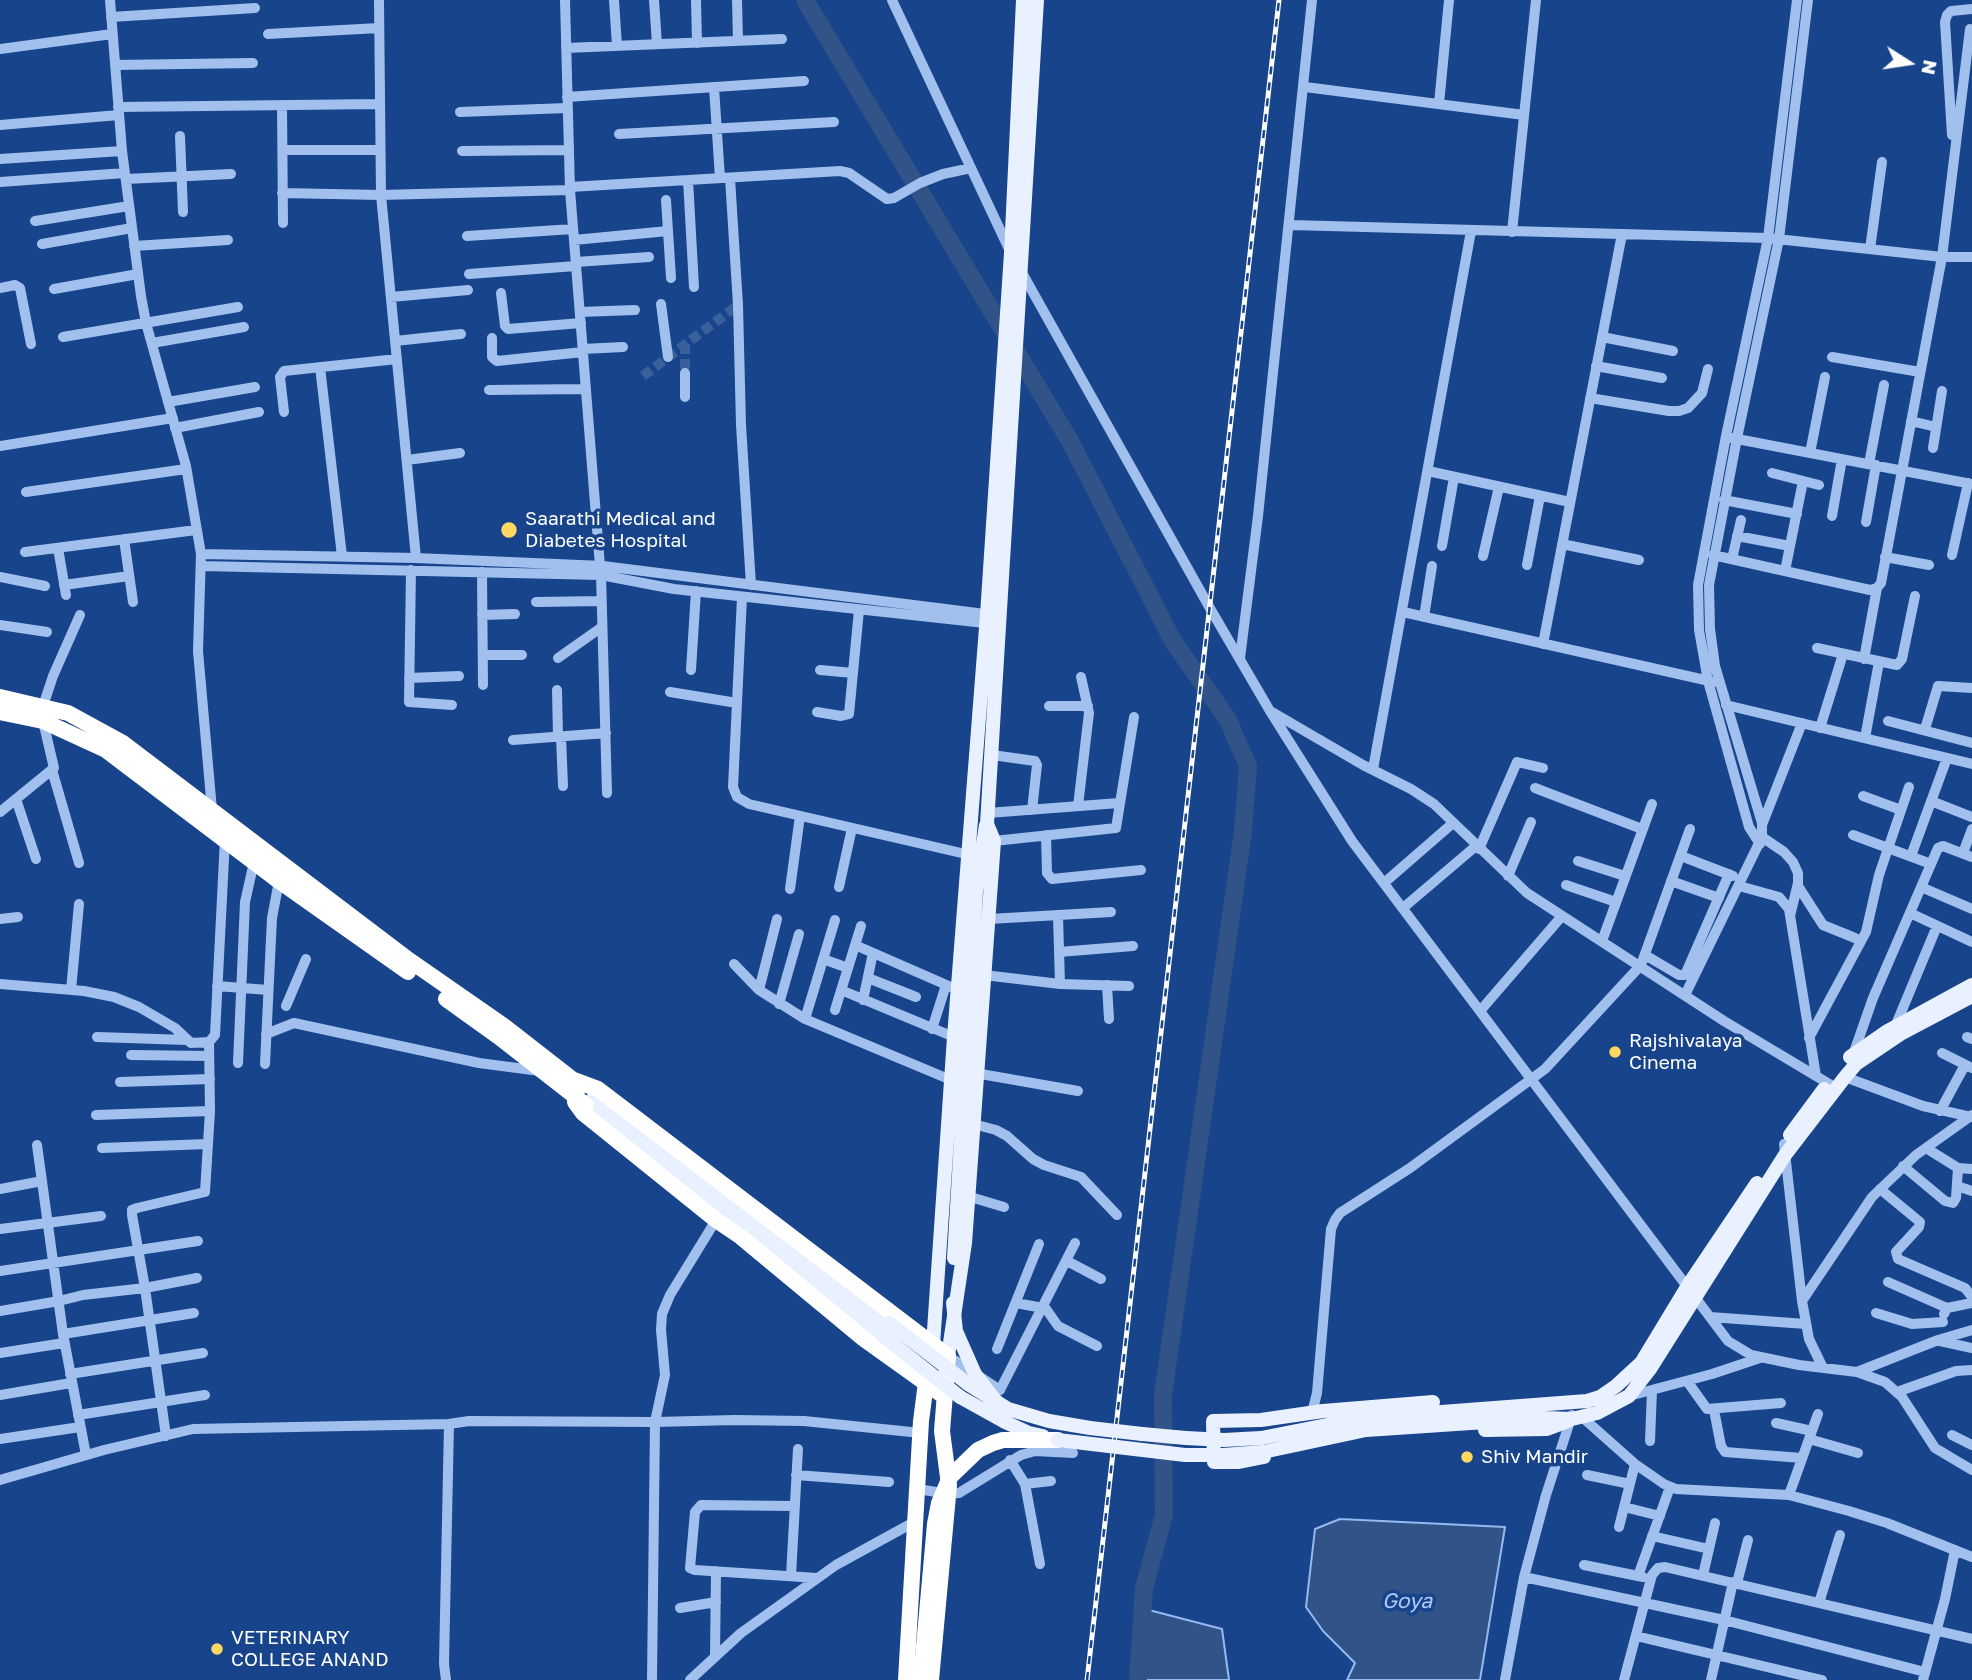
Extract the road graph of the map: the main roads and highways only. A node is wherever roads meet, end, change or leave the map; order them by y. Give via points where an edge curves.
1 (1023, 0) edge
2 (1037, 0) edge
3 (1011, 329) junction
4 (993, 620) junction
5 (0, 696) edge
6 (0, 712) edge
7 (43, 713) junction
8 (987, 819) junction
9 (1972, 985) edge
10 (1972, 996) edge
11 (1831, 1081) junction
12 (571, 1086) junction
13 (590, 1100) joint
14 (1691, 1292) junction
15 (885, 1329) junction
16 (933, 1345) junction
17 (948, 1356) junction
18 (926, 1383) junction
19 (944, 1396) junction
20 (996, 1401) junction
21 (1569, 1402) junction
22 (1577, 1418) junction
23 (1058, 1440) junction
24 (1262, 1445) junction
25 (906, 1680) edge
26 (921, 1680) edge
27 (931, 1680) edge

1 - 3 main road
2 - 3 main road via 1020,268
3 - 4 main road
4 - 8 main road
4 - 16 main road via 952,987 954,1037
5 - 7 highway
6 - 7 highway
7 - 12 highway via 106,750 279,881 542,1071
7 - 12 highway via 68,713 123,743 409,960 504,1026
8 - 17 main road via 994,841 989,919 965,1243
8 - 20 main road, bridge via 976,891 953,1303 956,1331 975,1374
9 - 11 main road via 1853,1055
10 - 11 main road via 1902,1033
11 - 14 main road via 1728,1222
12 - 13 highway
12 - 16 highway via 598,1088
12 - 18 highway via 583,1113 864,1339
13 - 15 main road
14 - 21 main road via 1641,1363 1616,1386 1600,1397
14 - 22 main road via 1650,1369 1629,1396
15 - 20 main road, bridge
15 - 23 main road, bridge via 971,1405 1029,1433
16 - 17 highway
16 - 18 highway
17 - 19 highway
18 - 19 highway
18 - 25 highway
19 - 27 highway via 948,1494
20 - 24 main road, bridge via 1049,1421 1090,1428
21 - 22 main road via 1539,1395 1213,1421 1214,1462 1239,1462 1367,1436 1547,1429
21 - 24 main road via 1374,1417
22 - 24 main road via 1366,1430
23 - 24 main road, bridge via 1185,1455 1223,1455
23 - 26 highway, bridge via 1003,1440 986,1445 960,1466 946,1486 935,1524

